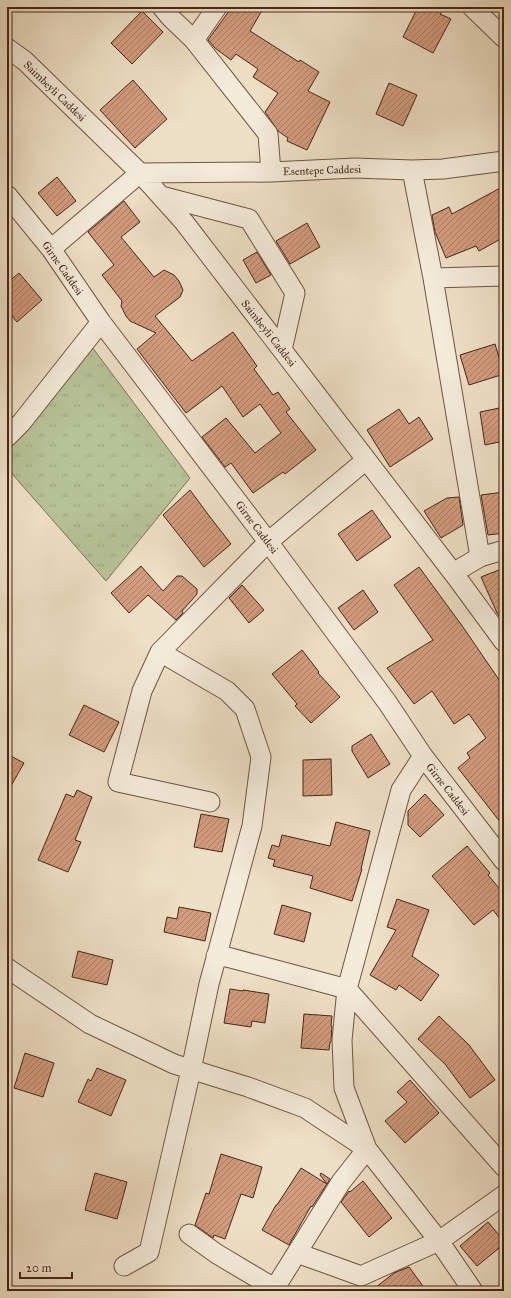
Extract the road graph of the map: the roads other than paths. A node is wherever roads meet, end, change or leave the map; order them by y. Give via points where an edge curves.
1 (162, 7) edge
2 (217, 7) edge
3 (472, 7) edge
4 (504, 38) edge
5 (194, 40) junction
6 (7, 48) edge
7 (504, 161) edge
8 (412, 170) junction
9 (271, 172) junction
10 (140, 173) junction
11 (7, 195) edge
12 (161, 196) junction
13 (51, 249) junction
14 (504, 276) edge
15 (433, 278) junction
16 (101, 322) junction
17 (282, 350) junction
18 (7, 437) edge
19 (366, 460) junction
20 (268, 542) junction
21 (504, 550) edge
22 (480, 557) junction
23 (453, 573) junction
24 (504, 642) edge
25 (160, 652) junction
26 (423, 756) junction
27 (210, 802) dead end
28 (504, 861) edge
29 (216, 956) junction
30 (7, 968) edge
31 (347, 989) junction
32 (191, 1070) junction
33 (367, 1149) junction
34 (504, 1167) edge
35 (504, 1195) edge
36 (189, 1234) dead end
37 (439, 1241) junction
38 (297, 1253) junction
39 (124, 1266) dead end
40 (274, 1290) edge
41 (473, 1291) edge

1 - 5 street
2 - 5 street
3 - 4 street
5 - 9 street via 268,134
6 - 10 street, Saimbeyli Caddesi via 25,61
7 - 8 street, Esentepe Caddesi via 443,169
8 - 9 street, Esentepe Caddesi via 355,168
8 - 15 street
9 - 10 street, Esentepe Caddesi
10 - 12 street, Saimbeyli Caddesi
10 - 13 street
11 - 13 street, Girne Caddesi
12 - 17 street, Saimbeyli Caddesi via 184,222
12 - 17 street via 249,219 295,293
13 - 16 street, Girne Caddesi
14 - 15 street
15 - 22 street
16 - 18 street
16 - 20 street, Girne Caddesi
17 - 19 street, Saimbeyli Caddesi
19 - 20 street
19 - 23 street, Saimbeyli Caddesi
20 - 25 street
20 - 26 street, Girne Caddesi via 387,702
21 - 22 street
22 - 23 street
23 - 24 street, Saimbeyli Caddesi
25 - 27 street via 142,691 118,782
25 - 29 street via 227,691 245,709 261,757 252,826
26 - 28 street, Girne Caddesi
26 - 31 street via 401,790
29 - 31 street
29 - 32 street
30 - 32 street via 90,1024
31 - 33 street via 342,1040 344,1088
31 - 34 street
32 - 33 street via 305,1108
32 - 39 street via 149,1252
33 - 37 street
33 - 38 street via 341,1182
35 - 37 street
36 - 40 street
37 - 38 street via 361,1276
37 - 41 street
38 - 40 street

